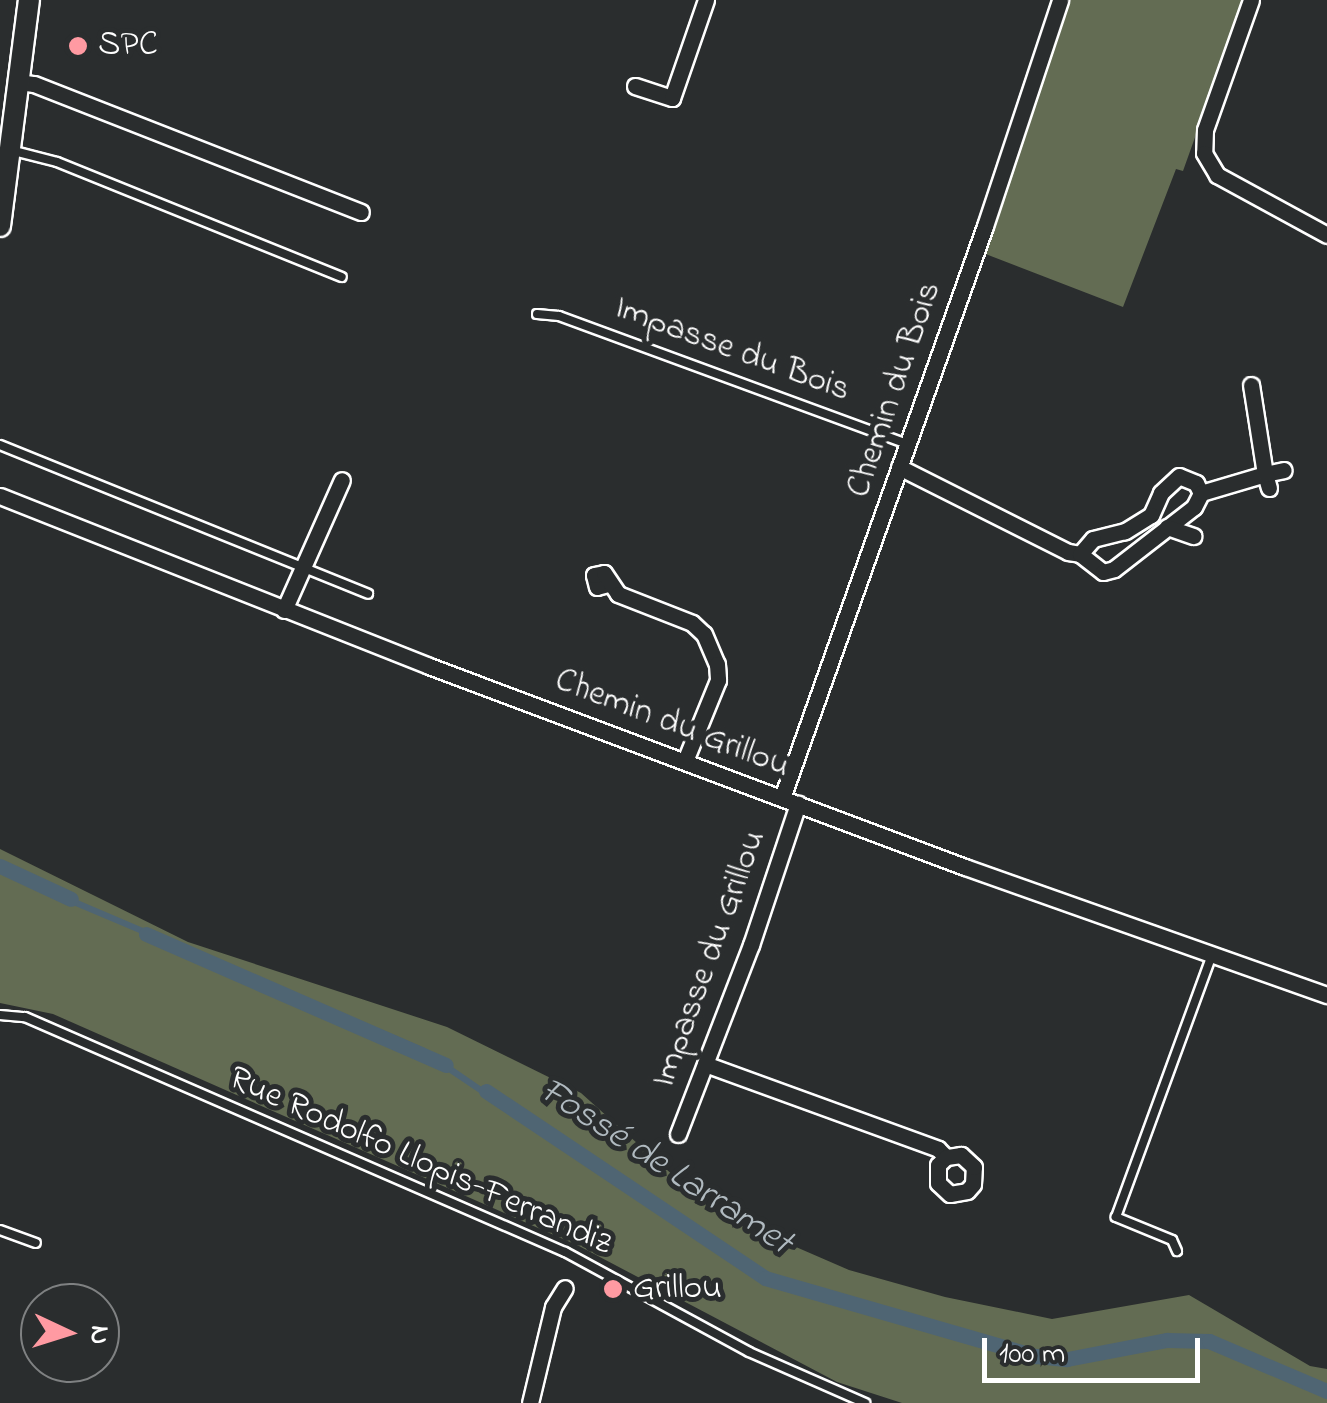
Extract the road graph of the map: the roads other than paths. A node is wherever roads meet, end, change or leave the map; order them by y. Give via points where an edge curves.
1 (29, 0) edge
2 (706, 0) edge
3 (1251, 0) edge
4 (1056, 1) edge
5 (19, 82) junction
6 (635, 86) dead end
7 (10, 150) junction
8 (361, 212) dead end
9 (0, 226) edge
10 (1327, 235) edge
11 (342, 276) dead end
12 (537, 314) dead end
13 (1251, 385) dead end
14 (908, 444) junction
15 (0, 445) edge
16 (899, 467) junction
17 (1284, 470) dead end
18 (342, 480) dead end
19 (1267, 481) junction
20 (1201, 493) junction
21 (0, 496) edge
22 (1167, 528) junction
23 (1194, 536) dead end
24 (1080, 554) junction
25 (300, 567) junction
26 (608, 584) dead end
27 (368, 594) dead end
28 (284, 610) junction
29 (684, 762) junction
30 (790, 801) junction
31 (1212, 954) junction
32 (1327, 994) edge
33 (0, 1015) edge
34 (705, 1064) junction
35 (678, 1134) dead end
36 (946, 1157) dead end
37 (0, 1230) edge
38 (36, 1243) dead end
39 (1177, 1250) dead end
40 (565, 1288) dead end
41 (530, 1403) edge
42 (864, 1403) edge

1 - 5 main road
2 - 6 street via 672,98
3 - 10 street via 1205,130 1204,153 1218,175
4 - 14 street, Chemin du Bois
5 - 7 main road
5 - 8 street
7 - 9 main road
7 - 11 lane via 57,162
12 - 14 lane, Impasse du Bois via 559,316
13 - 19 street
14 - 16 street, Chemin du Bois
15 - 25 lane
16 - 24 street
16 - 30 street, Chemin du Bois
17 - 19 street
18 - 25 street
19 - 20 street
20 - 22 street via 1194,508
20 - 24 street via 1196,482 1178,476 1151,515 1093,539
21 - 28 street, Chemin du Grillou
22 - 23 street
22 - 24 street via 1114,569 1103,572
25 - 27 lane
25 - 28 street
26 - 29 street via 692,623 717,664 718,680
28 - 29 street, Chemin du Grillou
29 - 30 street, Chemin du Grillou
30 - 31 street, Chemin du Grillou
30 - 34 street, Impasse du Grillou
31 - 32 street, Chemin du Grillou
31 - 39 lane via 1116,1217 1172,1240
33 - 42 lane, Rue Rodolfo Llopis-Ferrandiz via 26,1017 564,1252 748,1352
34 - 35 street, Impasse du Grillou
34 - 36 street
37 - 38 lane
40 - 41 street via 553,1307

